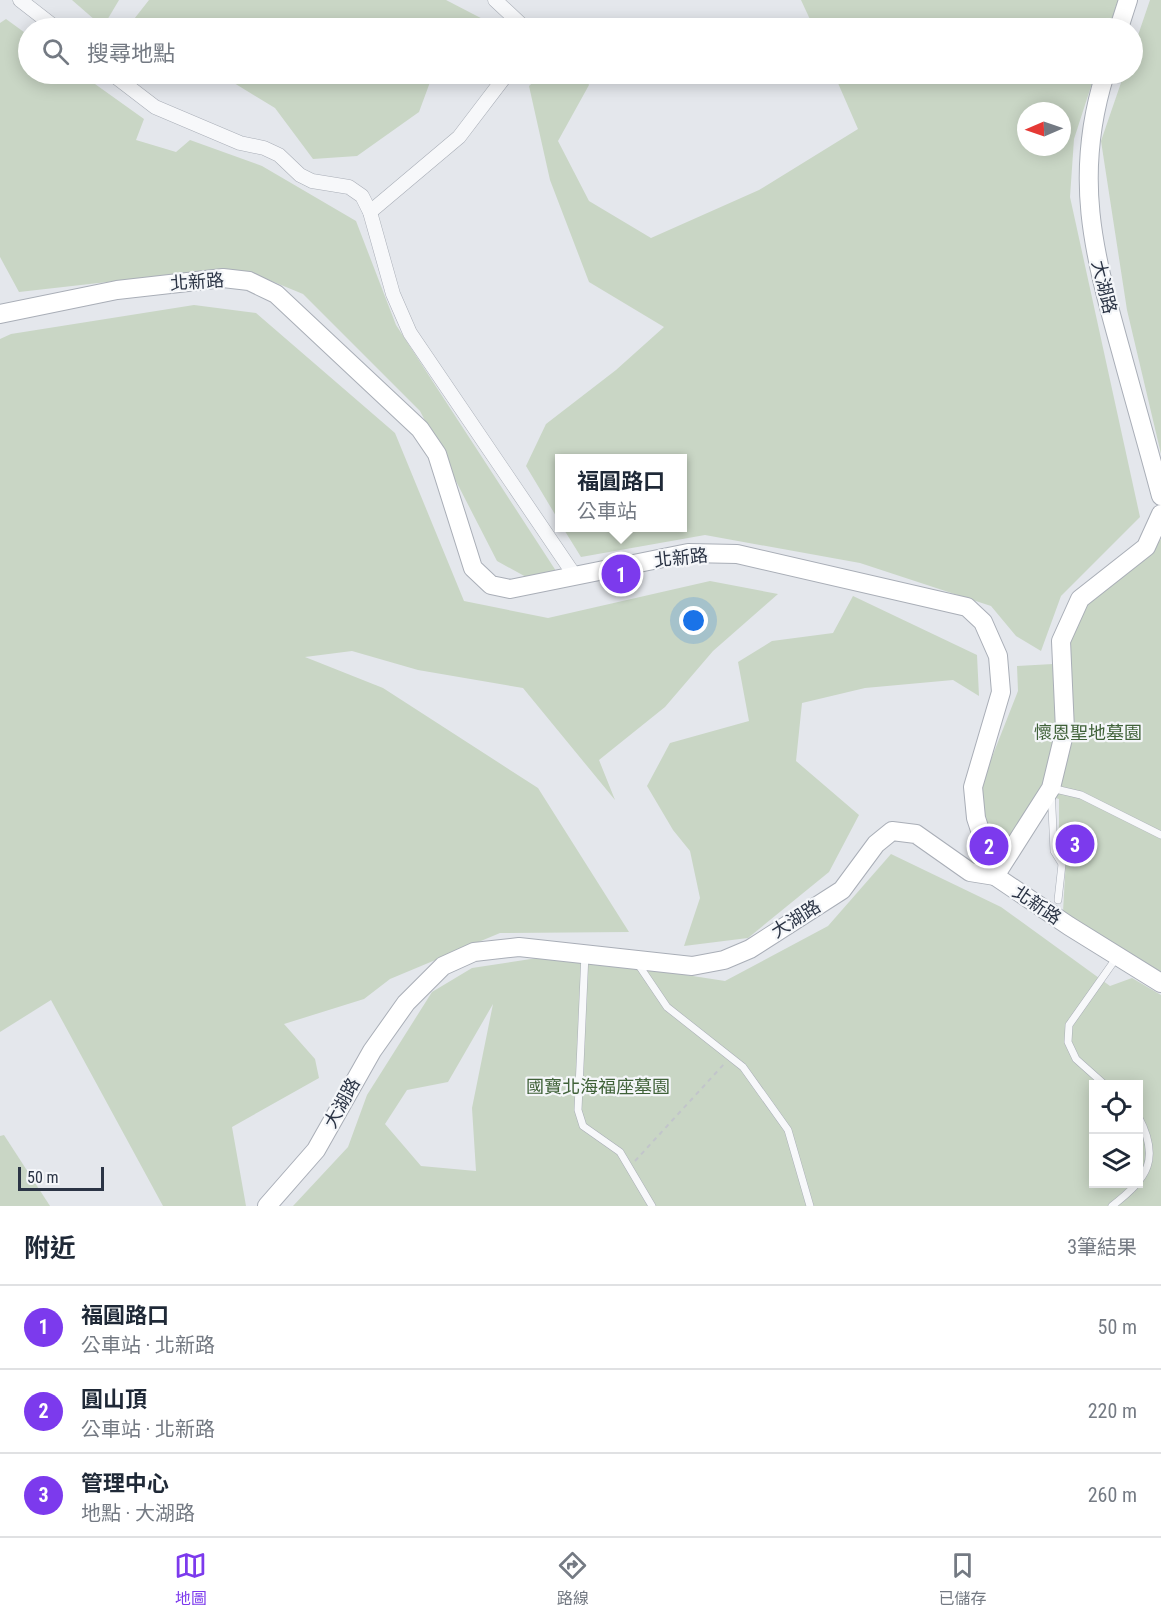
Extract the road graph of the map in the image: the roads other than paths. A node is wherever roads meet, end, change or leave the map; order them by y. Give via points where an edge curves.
1 (20, 0) edge
2 (495, 0) edge
3 (1128, 0) edge
4 (43, 18) edge
5 (514, 18) edge
6 (1122, 18) edge
7 (125, 84) edge
8 (499, 84) edge
9 (1102, 84) edge
10 (370, 212) junction
11 (0, 315) edge
12 (1161, 496) edge
13 (1160, 520) edge
14 (575, 576) junction
15 (1051, 788) junction
16 (1161, 834) edge
17 (995, 876) junction
18 (1058, 900) dead end
19 (585, 954) junction
20 (1117, 956) junction
21 (635, 960) junction
22 (1161, 983) edge
23 (1100, 1080) edge
24 (1143, 1121) edge
25 (1156, 1136) dead end
26 (1155, 1169) dead end
27 (267, 1206) edge
28 (652, 1206) edge
29 (810, 1206) edge
30 (1112, 1206) edge

1 - 4 street
2 - 5 street
3 - 6 street
7 - 10 street via 155,108 279,155 300,176 349,186 362,196
8 - 10 street via 459,136
9 - 12 street, 大湖路 via 1095,107 1089,173 1092,238
10 - 14 street via 393,294 410,333
11 - 14 street, 北新路 via 117,290 223,278 249,281 276,294 420,429 437,454 473,568 491,585 510,590
13 - 15 street via 1146,547 1080,600 1061,641 1065,730
14 - 17 street, 北新路 via 688,553 737,554 967,607 983,622 998,656 1001,692 973,787 976,818
15 - 16 lane via 1081,795
15 - 17 street
15 - 18 lane via 1054,851 1062,864
17 - 20 street, 北新路
17 - 21 street, 大湖路 via 970,872 916,834 892,831 876,844 842,890 750,949 724,960 692,966
19 - 21 street, 大湖路
19 - 27 street, 大湖路 via 519,947 474,952 443,966 406,1003 372,1051 316,1150
19 - 28 lane via 578,1110 583,1126 620,1152
20 - 22 street, 北新路
20 - 23 lane via 1069,1025 1068,1042 1076,1059
21 - 29 lane via 667,1007 743,1067 788,1130
24 - 25 lane
26 - 30 lane

